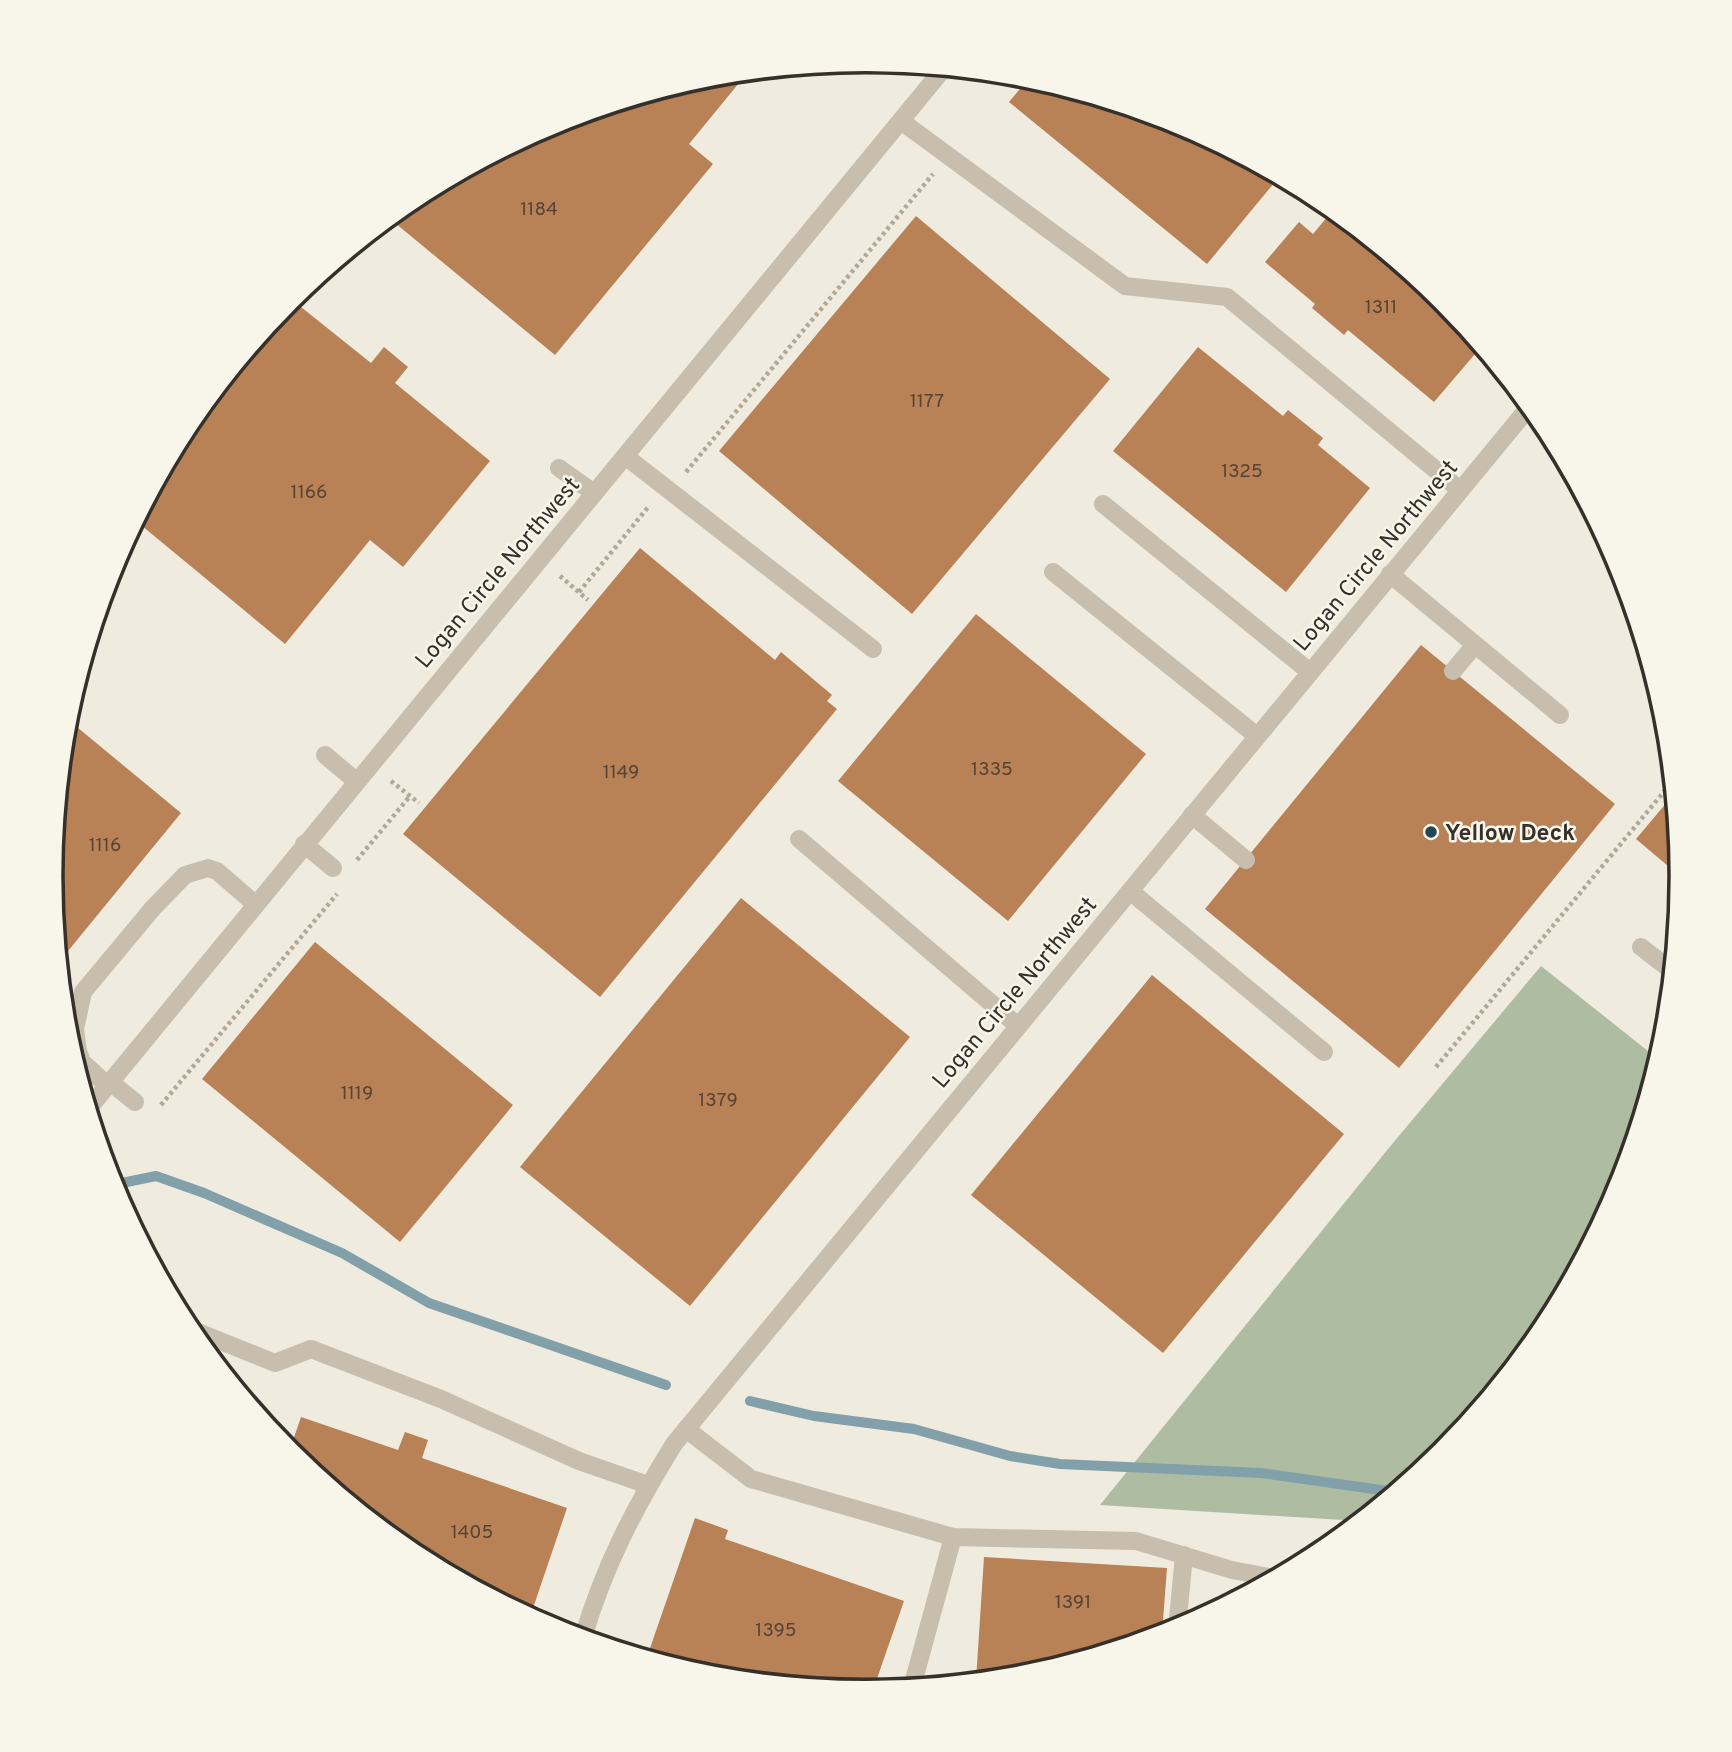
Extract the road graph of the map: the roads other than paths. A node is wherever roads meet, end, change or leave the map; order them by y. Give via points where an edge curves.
1 (937, 77) edge
2 (901, 121) junction
3 (1523, 415) edge
4 (625, 456) junction
5 (559, 468) dead end
6 (1460, 490) junction
7 (594, 493) junction
8 (1102, 503) dead end
9 (1052, 572) dead end
10 (1390, 574) junction
11 (1475, 645) junction
12 (873, 649) dead end
13 (1453, 671) dead end
14 (1310, 672) junction
15 (1560, 715) dead end
16 (1257, 736) junction
17 (324, 755) dead end
18 (356, 781) junction
19 (1192, 815) junction
20 (799, 839) dead end
21 (304, 844) junction
22 (1246, 860) dead end
23 (333, 868) dead end
24 (1130, 891) junction
25 (255, 904) junction
26 (1641, 947) dead end
27 (1664, 964) edge
28 (76, 1021) edge
29 (1018, 1026) junction
30 (1324, 1052) dead end
31 (85, 1065) edge
32 (108, 1082) junction
33 (95, 1100) edge
34 (135, 1102) dead end
35 (208, 1336) edge
36 (686, 1429) junction
37 (648, 1485) junction
38 (953, 1537) junction
39 (1184, 1555) junction
40 (1261, 1575) edge
41 (1178, 1616) edge
42 (586, 1628) edge
43 (915, 1677) edge

1 - 2 street, Logan Circle Northwest
2 - 4 street, Logan Circle Northwest
2 - 6 street via 1125,286 1227,297
3 - 6 street, Logan Circle Northwest
4 - 7 street, Logan Circle Northwest
4 - 12 street
5 - 7 street
6 - 10 street, Logan Circle Northwest
7 - 18 street, Logan Circle Northwest
8 - 14 street
9 - 16 street
10 - 11 street
10 - 14 street, Logan Circle Northwest
11 - 13 street
11 - 15 street
14 - 16 street, Logan Circle Northwest
16 - 19 street, Logan Circle Northwest
17 - 18 street
18 - 21 street, Logan Circle Northwest
19 - 22 street
19 - 24 street, Logan Circle Northwest
20 - 29 street
21 - 23 street
21 - 25 street, Logan Circle Northwest
24 - 29 street, Logan Circle Northwest
24 - 30 street
25 - 28 street via 208,867 185,875 92,982 78,1006
25 - 32 street, Logan Circle Northwest
26 - 27 street
29 - 36 street, Logan Circle Northwest
31 - 32 street
32 - 33 street, Logan Circle Northwest
32 - 34 street
35 - 37 street via 275,1363 311,1349 442,1399 579,1461
36 - 37 street, Logan Circle Northwest
36 - 38 street via 751,1479
37 - 42 street, Logan Circle Northwest via 629,1517
38 - 39 street via 1136,1541
38 - 43 street
39 - 40 street
39 - 41 street

